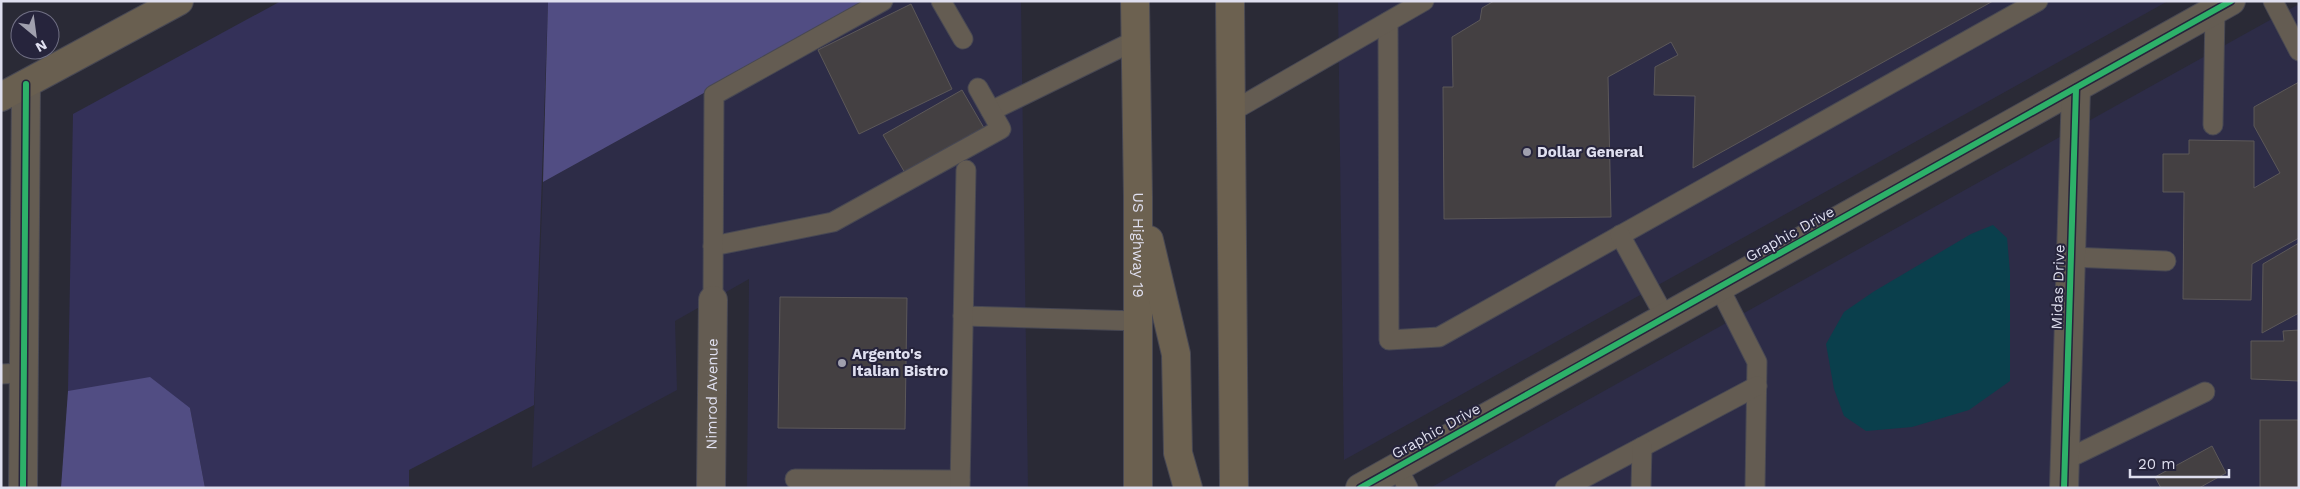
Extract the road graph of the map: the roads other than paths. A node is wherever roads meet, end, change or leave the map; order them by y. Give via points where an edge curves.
1 (179, 1) edge
2 (883, 1) edge
3 (941, 1) edge
4 (1135, 1) edge
5 (1230, 1) edge
6 (2038, 1) edge
7 (2273, 1) edge
8 (1413, 4) edge
9 (2223, 6) edge
10 (1388, 22) junction
11 (963, 40) dead end
12 (1136, 40) junction
13 (2299, 51) edge
14 (26, 84) junction
15 (978, 88) dead end
16 (2076, 88) junction
17 (1, 97) edge
18 (991, 111) junction
19 (1231, 112) junction
20 (2213, 125) dead end
21 (966, 170) dead end
22 (1138, 197) junction
23 (1620, 235) junction
24 (714, 246) junction
25 (2071, 257) junction
26 (2166, 261) dead end
27 (1720, 287) junction
28 (713, 300) joint
29 (963, 316) junction
30 (1665, 317) junction
31 (1138, 321) junction
32 (13, 374) edge
33 (1757, 386) junction
34 (2204, 392) dead end
35 (1642, 447) junction
36 (2065, 460) junction
37 (1403, 477) edge
38 (795, 479) dead end
39 (863, 483) edge
40 (960, 484) edge
41 (23, 488) edge
42 (711, 488) edge
43 (1138, 488) edge
44 (1188, 488) edge
45 (1234, 488) edge
46 (1360, 488) edge
47 (1566, 488) edge
48 (1641, 488) edge
49 (1755, 488) edge
50 (2064, 488) edge

1 - 14 street
2 - 24 lane via 714,94
3 - 11 lane
4 - 12 highway, US Highway 19
5 - 19 highway
6 - 23 lane
7 - 13 lane
8 - 10 lane
9 - 16 street, Graphic Drive
9 - 20 lane
10 - 19 lane
10 - 23 lane via 1389,340 1439,337
12 - 18 lane
12 - 22 highway, US Highway 19
14 - 17 street
14 - 32 street
15 - 18 lane
16 - 25 street, Midas Drive
16 - 27 street, Graphic Drive
18 - 24 lane via 1001,129 834,222
19 - 45 highway
21 - 29 lane
22 - 31 highway, US Highway 19
22 - 44 highway via 1176,354 1178,453
23 - 30 lane
24 - 28 lane
25 - 26 lane
25 - 36 street, Midas Drive
27 - 30 street, Graphic Drive
27 - 33 lane via 1757,362
28 - 42 street, Nimrod Avenue
29 - 31 lane
29 - 40 lane
30 - 37 street, Graphic Drive
31 - 43 highway, US Highway 19
32 - 41 street
33 - 35 lane
33 - 49 lane
34 - 36 lane
35 - 47 lane
35 - 48 lane
36 - 50 street, Midas Drive
37 - 46 street, Graphic Drive
38 - 39 lane
39 - 40 lane

